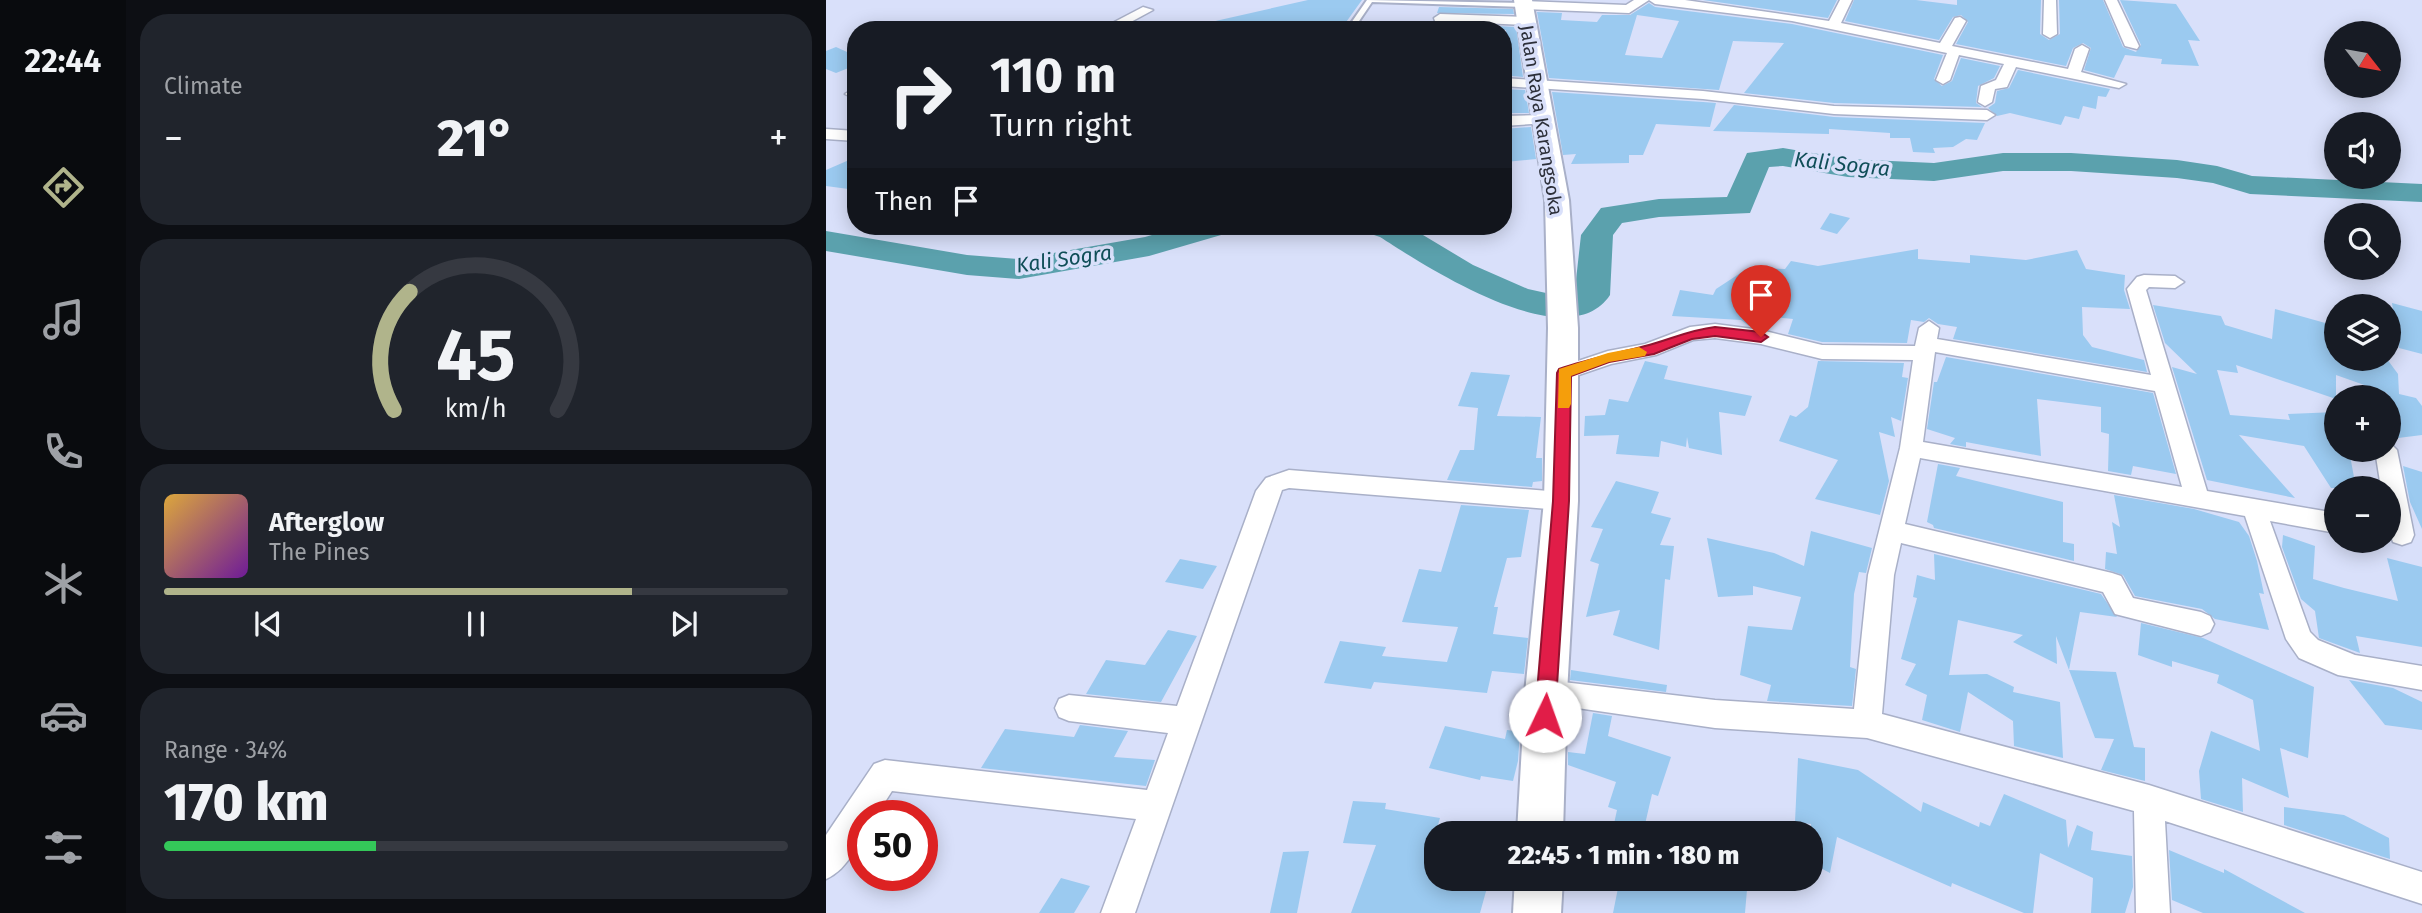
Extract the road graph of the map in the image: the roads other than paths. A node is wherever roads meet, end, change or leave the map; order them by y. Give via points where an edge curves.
1 (1370, 0) edge
2 (1643, 0) edge
3 (1655, 0) edge
4 (1846, 0) edge
5 (2050, 0) edge
6 (2111, 0) edge
7 (1524, 9) edge
8 (1147, 10) dead end
9 (1440, 18) dead end
10 (1124, 21) edge
11 (1356, 21) edge
12 (1960, 21) dead end
13 (1833, 25) junction
14 (2050, 34) dead end
15 (2132, 46) dead end
16 (1950, 48) junction
17 (2081, 49) dead end
18 (2011, 61) junction
19 (2073, 74) junction
20 (1942, 80) dead end
21 (1512, 83) edge
22 (2119, 84) dead end
23 (1538, 85) junction
24 (1986, 109) joint
25 (1541, 120) junction
26 (1512, 121) edge
27 (826, 134) edge
28 (847, 135) edge
29 (1561, 282) joint
30 (2175, 282) dead end
31 (1563, 328) joint
32 (1926, 342) junction
33 (1564, 373) junction
34 (2165, 385) junction
35 (1911, 447) junction
36 (2389, 462) edge
37 (2197, 497) junction
38 (1561, 501) junction
39 (2253, 506) junction
40 (2324, 521) edge
41 (1891, 531) junction
42 (2404, 536) edge
43 (2201, 624) dead end
44 (2421, 678) edge
45 (1546, 693) junction
46 (1069, 708) dead end
47 (1186, 721) junction
48 (1867, 724) junction
49 (2149, 800) junction
50 (1156, 806) junction
51 (1541, 821) edge
52 (826, 863) edge
53 (2422, 888) edge
54 (1538, 891) edge
55 (1118, 913) edge
56 (1537, 913) edge
57 (2153, 913) edge

1 - 7 lane
1 - 11 lane
2 - 7 street via 1629,9
3 - 13 street
4 - 13 street
5 - 14 street
6 - 15 street
7 - 9 street
7 - 23 main road, Jalan Raya Karangsoka
8 - 10 street
12 - 16 street
13 - 16 street
16 - 18 street
16 - 20 street
17 - 19 street
18 - 19 street
18 - 24 street via 2002,84 1988,86
19 - 22 street
21 - 23 street
23 - 24 street via 1703,95 1835,110
23 - 25 main road, Jalan Raya Karangsoka
25 - 26 street
25 - 29 main road, Jalan Raya Karangsoka via 1557,200
27 - 28 street
29 - 31 main road
30 - 34 street via 2144,281 2136,289
31 - 33 main road
32 - 33 street via 1822,352 1715,331 1690,334 1648,351
32 - 34 street
32 - 35 street
33 - 38 main road
34 - 37 street
35 - 37 street
35 - 41 street
36 - 42 street
37 - 39 street
38 - 45 main road
38 - 47 street via 1289,479 1274,484
39 - 40 street
39 - 44 street via 2306,649 2322,659
41 - 43 street via 2112,584 2124,606
41 - 48 street via 1881,575
45 - 48 street via 1715,714
45 - 51 main road
46 - 47 street
47 - 50 street
48 - 49 street
49 - 53 street
49 - 57 street
50 - 52 street via 885,775
50 - 55 street
54 - 56 main road

